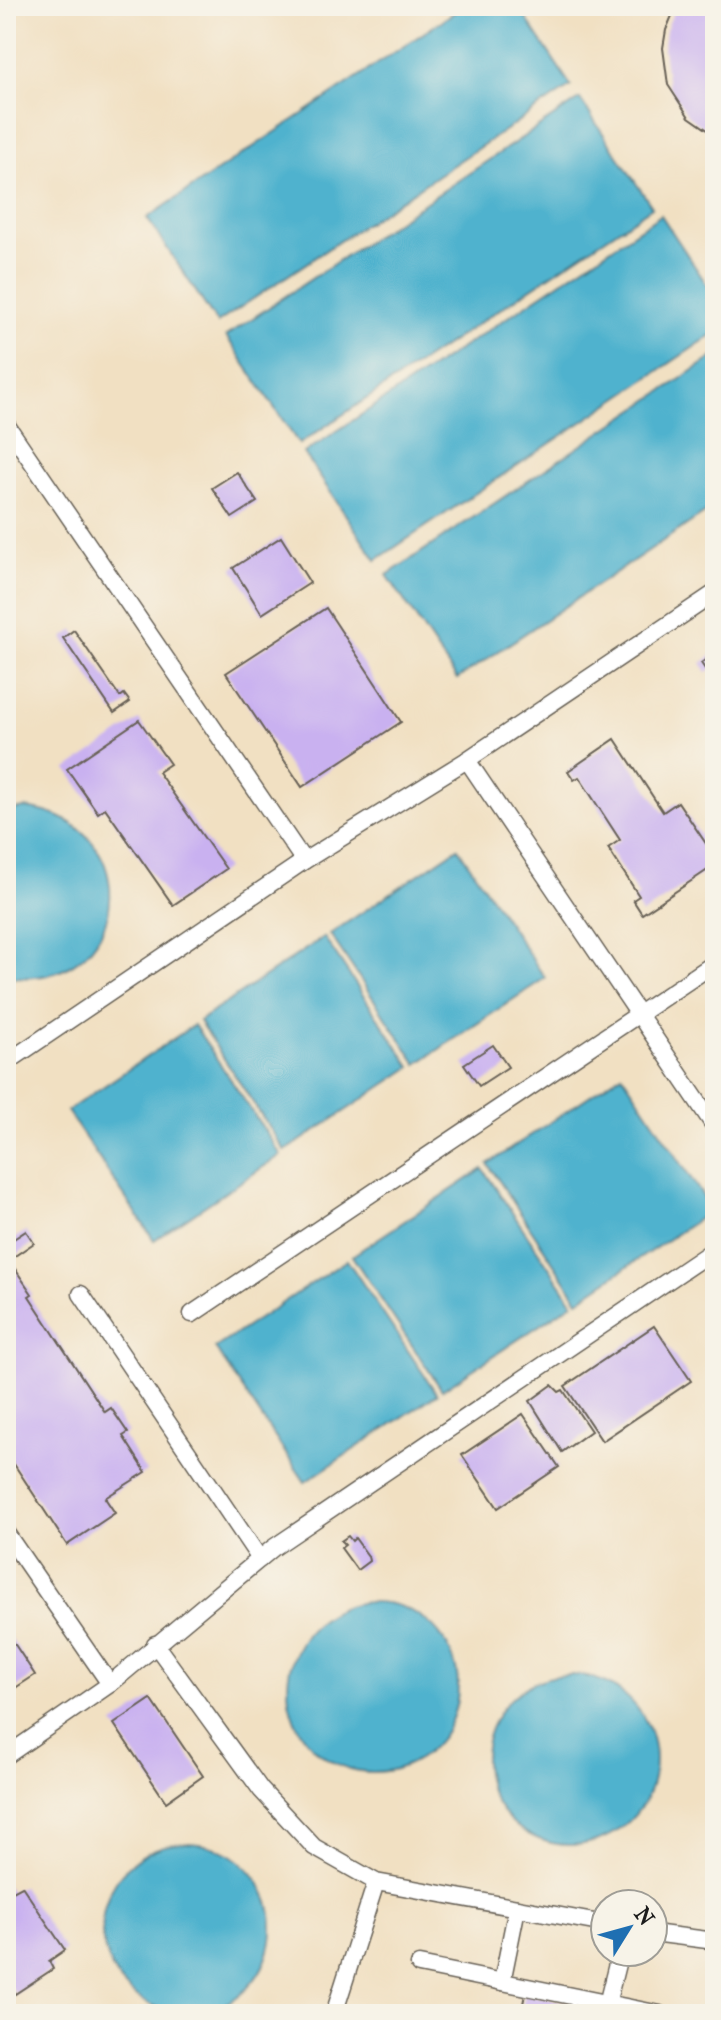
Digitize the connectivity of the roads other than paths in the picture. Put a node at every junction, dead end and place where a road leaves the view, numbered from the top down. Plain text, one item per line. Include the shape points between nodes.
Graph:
1 (6, 424) edge
2 (715, 593) edge
3 (467, 760) junction
4 (304, 861) junction
5 (715, 963) edge
6 (640, 1016) junction
7 (6, 1063) edge
8 (715, 1127) edge
9 (715, 1249) edge
10 (81, 1294) dead end
11 (192, 1314) dead end
12 (6, 1533) edge
13 (260, 1559) junction
14 (155, 1644) junction
15 (110, 1684) junction
16 (6, 1756) edge
17 (376, 1882) junction
18 (517, 1908) junction
19 (589, 1921) edge
20 (669, 1935) edge
21 (715, 1941) edge
22 (419, 1965) dead end
23 (616, 1968) edge
24 (502, 1982) junction
25 (607, 2004) junction
26 (334, 2014) edge
27 (660, 2014) edge

1 - 4 lane
2 - 3 lane
3 - 4 lane
3 - 6 lane
4 - 7 lane
5 - 6 lane
6 - 8 lane
6 - 11 lane
9 - 13 lane
10 - 13 lane
12 - 15 lane
13 - 14 lane
14 - 15 lane
14 - 17 lane via 261,1790 314,1847
15 - 16 lane
17 - 18 lane
17 - 26 lane
18 - 19 lane
18 - 24 lane
20 - 21 lane
22 - 24 lane
23 - 25 lane
24 - 25 lane
25 - 27 lane

